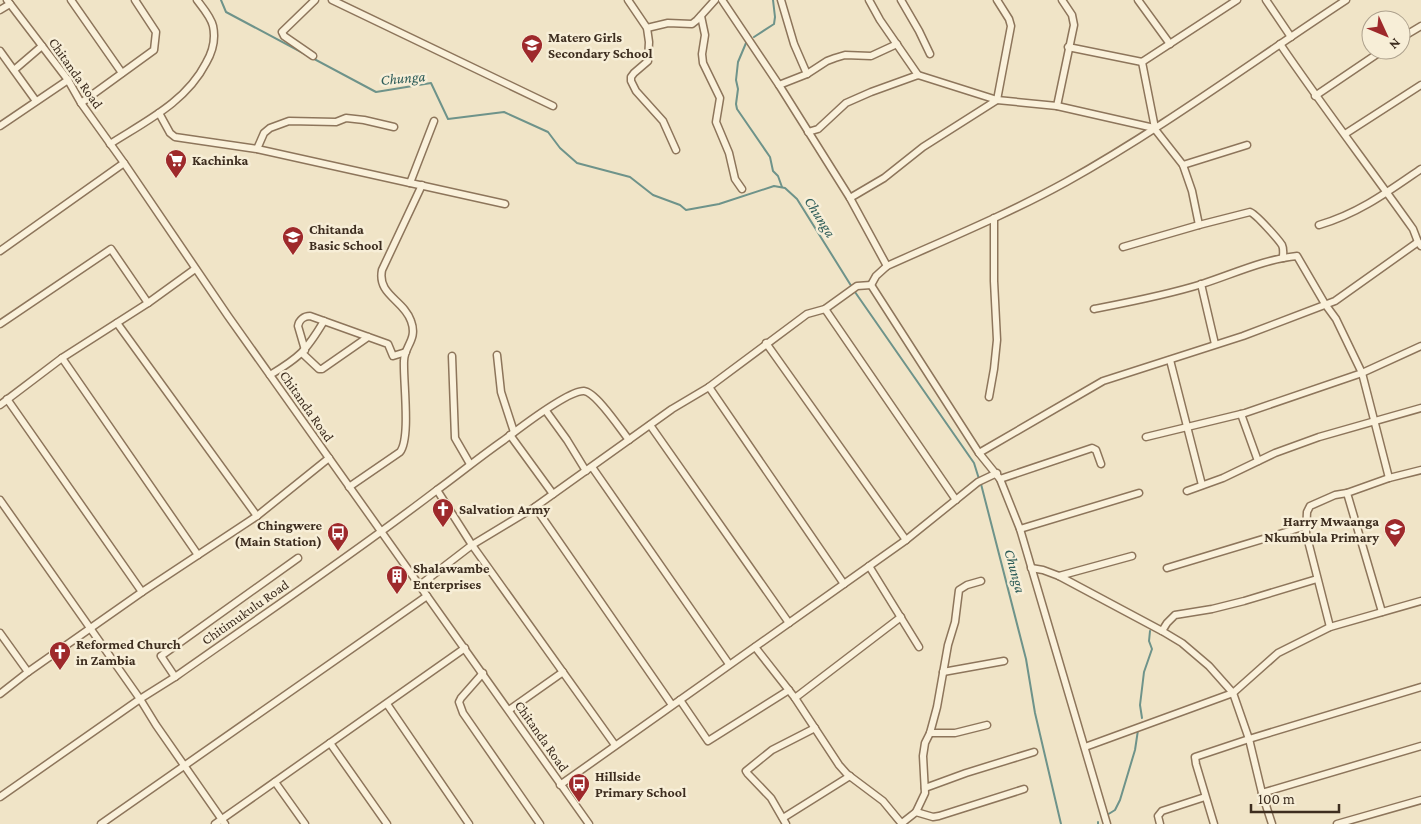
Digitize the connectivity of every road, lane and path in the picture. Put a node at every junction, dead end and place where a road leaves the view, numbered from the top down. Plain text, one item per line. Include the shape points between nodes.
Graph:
1 (72, 0) edge
2 (135, 0) edge
3 (197, 0) edge
4 (315, 0) edge
5 (332, 0) edge
6 (628, 0) edge
7 (715, 0) edge
8 (722, 0) edge
9 (781, 0) edge
10 (869, 0) edge
11 (901, 0) edge
12 (997, 0) edge
13 (1062, 0) edge
14 (1138, 0) edge
15 (1238, 0) edge
16 (1266, 0) edge
17 (1342, 1) edge
18 (8, 2) edge
19 (0, 10) edge
20 (701, 16) junction
21 (647, 28) junction
22 (1291, 37) junction
23 (897, 44) junction
24 (1170, 44) junction
25 (1280, 44) junction
26 (42, 46) junction
27 (1068, 47) junction
28 (0, 51) edge
29 (930, 54) dead end
30 (313, 56) dead end
31 (1368, 60) edge
32 (1142, 62) junction
33 (14, 70) junction
34 (122, 73) junction
35 (806, 74) junction
36 (918, 75) junction
37 (68, 80) junction
38 (1421, 84) edge
39 (779, 85) junction
40 (1315, 96) junction
41 (997, 100) junction
42 (36, 101) junction
43 (81, 103) junction
44 (553, 106) dead end
45 (1057, 106) junction
46 (158, 113) junction
47 (434, 122) dead end
48 (0, 126) edge
49 (394, 127) dead end
50 (1155, 128) junction
51 (808, 132) junction
52 (1345, 134) junction
53 (110, 144) junction
54 (1247, 145) dead end
55 (257, 149) junction
56 (676, 150) dead end
57 (124, 163) junction
58 (1183, 165) junction
59 (1421, 169) edge
60 (410, 183) junction
61 (422, 185) junction
62 (742, 189) dead end
63 (1386, 191) junction
64 (850, 198) junction
65 (505, 204) dead end
66 (994, 218) junction
67 (1319, 224) dead end
68 (1421, 224) edge
69 (1199, 225) junction
70 (1414, 228) junction
71 (1420, 244) edge
72 (1123, 247) dead end
73 (0, 251) edge
74 (1283, 258) junction
75 (887, 266) junction
76 (195, 269) junction
77 (1201, 284) junction
78 (871, 285) junction
79 (148, 303) junction
80 (1326, 304) junction
81 (824, 309) junction
82 (1094, 309) dead end
83 (324, 321) junction
84 (118, 323) junction
85 (0, 324) edge
86 (368, 337) junction
87 (766, 343) junction
88 (1215, 344) junction
89 (1421, 346) edge
90 (304, 352) junction
91 (406, 352) junction
92 (497, 355) dead end
93 (452, 356) dead end
94 (62, 358) junction
95 (1170, 360) junction
96 (1362, 373) junction
97 (270, 375) junction
98 (709, 387) junction
99 (989, 397) dead end
100 (7, 399) junction
101 (0, 405) edge
102 (1421, 408) edge
103 (546, 411) junction
104 (1241, 414) junction
105 (1374, 422) junction
106 (650, 425) junction
107 (1187, 427) junction
108 (512, 434) junction
109 (1146, 437) dead end
110 (629, 440) junction
111 (979, 453) junction
112 (329, 458) junction
113 (1258, 461) junction
114 (470, 464) junction
115 (1101, 464) dead end
116 (589, 469) junction
117 (1421, 470) edge
118 (998, 476) junction
119 (1390, 478) junction
120 (1202, 485) junction
121 (349, 487) junction
122 (437, 490) junction
123 (1187, 491) dead end
124 (1139, 493) dead end
125 (1347, 493) junction
126 (553, 494) junction
127 (0, 500) edge
128 (956, 500) junction
129 (535, 508) junction
130 (257, 516) junction
131 (1306, 526) junction
132 (1020, 529) junction
133 (381, 531) junction
134 (906, 540) junction
135 (472, 545) junction
136 (198, 555) junction
137 (1132, 556) dead end
138 (298, 558) dead end
139 (869, 566) junction
140 (1032, 568) junction
141 (1167, 568) dead end
142 (1059, 576) junction
143 (1317, 579) junction
144 (981, 582) dead end
145 (844, 584) junction
146 (420, 585) junction
147 (142, 592) junction
148 (427, 596) junction
149 (1421, 601) edge
150 (1382, 612) junction
151 (901, 617) junction
152 (789, 623) junction
153 (1330, 627) junction
154 (91, 628) junction
155 (1162, 631) junction
156 (0, 633) edge
157 (919, 646) dead end
158 (755, 647) junction
159 (465, 648) junction
160 (1004, 660) dead end
161 (729, 664) junction
162 (28, 672) junction
163 (563, 672) junction
164 (943, 672) junction
165 (483, 673) junction
166 (175, 677) junction
167 (1421, 687) edge
168 (789, 690) junction
169 (1233, 693) junction
170 (0, 694) edge
171 (795, 698) junction
172 (140, 699) junction
173 (680, 700) junction
174 (386, 704) junction
175 (672, 705) junction
176 (509, 710) junction
177 (987, 725) dead end
178 (815, 728) junction
179 (930, 733) junction
180 (1249, 739) junction
181 (330, 743) junction
182 (615, 745) junction
183 (1421, 746) edge
184 (1085, 747) junction
185 (1034, 752) dead end
186 (184, 765) junction
187 (850, 776) junction
188 (275, 782) junction
189 (560, 785) junction
190 (925, 788) junction
191 (1024, 789) dead end
192 (1262, 793) junction
193 (0, 797) edge
194 (1205, 797) junction
195 (1421, 800) edge
196 (916, 812) junction
197 (785, 821) edge
198 (223, 822) edge
199 (101, 824) edge
200 (215, 824) edge
201 (305, 824) edge
202 (387, 824) edge
203 (469, 824) edge
204 (540, 824) edge
205 (589, 824) edge
206 (902, 824) edge
207 (1107, 824) edge
208 (1160, 824) edge
209 (1214, 824) edge
210 (1272, 824) edge
211 (1337, 824) edge

1 - 34 street
2 - 34 street via 156,32 154,50
3 - 46 street via 212,23 213,50 192,85
4 - 30 street via 282,32
5 - 44 street
6 - 21 street
7 - 20 street
8 - 39 street
9 - 35 street
10 - 23 street
11 - 29 street
12 - 41 street via 1011,26
13 - 27 street via 1072,15 1074,25
14 - 24 street
15 - 24 street
16 - 22 street
17 - 22 street
18 - 19 street
18 - 26 street, Chitanda Road
20 - 21 street via 692,24 668,23
20 - 62 street via 703,63 720,98 716,122 729,153 735,179
21 - 56 street via 648,61 634,73 631,81 636,92 663,122
22 - 25 street
23 - 35 street via 870,56 835,58
23 - 36 street
24 - 32 street
25 - 40 street
25 - 50 street
26 - 33 street
26 - 37 street, Chitanda Road
27 - 32 street
27 - 45 street
28 - 33 street
31 - 40 street
32 - 50 street
33 - 42 street
34 - 43 street
35 - 39 street
36 - 41 street
36 - 51 street via 846,103 818,128
37 - 42 street
37 - 43 street, Chitanda Road
38 - 52 street
39 - 51 street
40 - 52 street
41 - 45 street
41 - 64 street
42 - 48 street
43 - 53 street, Chitanda Road
45 - 50 street
46 - 53 street
46 - 55 street via 175,137
47 - 60 street
49 - 55 street via 346,118 336,122 289,121 264,133
50 - 58 street
50 - 66 street via 1066,182
51 - 64 street
52 - 63 street
53 - 57 street, Chitanda Road
54 - 58 street
55 - 60 street
57 - 73 street
57 - 76 street, Chitanda Road
58 - 69 street
59 - 63 street
60 - 61 street
61 - 65 street
61 - 91 street via 381,278 386,291 411,321 412,340
63 - 67 street via 1337,220
63 - 70 street
64 - 75 street
66 - 75 street
66 - 99 street via 997,340
68 - 70 street
69 - 72 street
69 - 74 street via 1253,213 1281,244
70 - 71 street
71 - 80 street
74 - 77 street
74 - 80 street via 1297,256 1300,259
75 - 78 street
76 - 79 street
76 - 97 street, Chitanda Road
77 - 82 street
77 - 88 street
78 - 81 street via 857,286
78 - 111 street
79 - 84 street
79 - 85 street via 111,249
80 - 88 street
80 - 96 street
81 - 87 street via 808,314
81 - 128 street
83 - 86 street
83 - 90 street
83 - 90 street via 306,316 298,323
84 - 94 street
84 - 130 street
86 - 90 street via 322,369
86 - 91 street via 388,344 393,356
87 - 98 street
87 - 134 street
88 - 95 street
89 - 96 street
90 - 97 street
91 - 121 street via 403,448
92 - 108 street via 501,392
93 - 114 street via 455,438
94 - 100 street
94 - 136 street
95 - 107 street
95 - 111 street via 1102,381
96 - 104 street
96 - 105 street
97 - 112 street, Chitanda Road
98 - 106 street
98 - 145 street
100 - 101 street
100 - 147 street
102 - 105 street
103 - 108 street, Chitimukulu Road
103 - 110 street, Chitimukulu Road via 562,399 585,391
103 - 116 street
104 - 107 street
104 - 113 street
105 - 113 street via 1319,437
105 - 119 street
106 - 110 street
106 - 152 street
107 - 109 street
107 - 120 street
108 - 114 street, Chitimukulu Road
108 - 126 street
110 - 116 street
111 - 118 street
112 - 121 street, Chitanda Road
112 - 130 street
113 - 120 street
114 - 122 street, Chitimukulu Road
115 - 118 street via 1096,450 1092,448
116 - 126 street
116 - 161 street
117 - 119 street
118 - 128 street via 981,481
118 - 132 street
119 - 125 street
120 - 123 street
121 - 133 street, Chitanda Road
122 - 133 street, Chitimukulu Road
122 - 135 street
124 - 132 street
125 - 131 street via 1310,506
125 - 150 street
126 - 129 street
127 - 154 street
128 - 134 street
129 - 135 street
129 - 175 street
130 - 136 street
131 - 141 street
131 - 143 street
132 - 140 street
133 - 146 street, Chitanda Road
133 - 166 street, Chitimukulu Road
134 - 139 street
135 - 146 street
135 - 163 street
136 - 147 street
137 - 142 street
138 - 166 street via 161,656
139 - 145 street
139 - 151 street
140 - 142 street
140 - 184 street
142 - 155 street
143 - 153 street
143 - 155 street via 1244,601 1175,615
144 - 164 street via 967,584 959,590
145 - 152 street
146 - 148 street, Chitanda Road
147 - 154 street
148 - 159 street, Chitanda Road
148 - 186 street
149 - 150 street
150 - 153 street
151 - 157 street
151 - 171 street
152 - 158 street
153 - 169 street via 1278,653
154 - 162 street
154 - 172 street
155 - 169 street via 1195,653
156 - 162 street
158 - 161 street
158 - 168 street
159 - 165 street, Chitanda Road
159 - 174 street
160 - 164 street
161 - 173 street
162 - 170 street
163 - 176 street
163 - 182 street
164 - 179 street
165 - 176 street, Chitanda Road
165 - 204 street via 459,702 463,713
166 - 172 street, Chitimukulu Road
167 - 180 street
168 - 171 street
168 - 173 street via 708,741
169 - 180 street
169 - 184 street
171 - 178 street
172 - 186 street
172 - 193 street, Chitimukulu Road
173 - 175 street
174 - 181 street
174 - 203 street
175 - 182 street
176 - 189 street, Chitanda Road
177 - 179 street via 955,733
178 - 187 street
178 - 197 street via 772,750 746,770 771,798
179 - 190 street via 923,756
180 - 192 street
180 - 194 street via 1195,757
181 - 188 street
181 - 202 street
182 - 189 street
183 - 192 street
184 - 207 street
185 - 190 street
186 - 198 street
186 - 199 street
187 - 197 street
187 - 206 street via 883,801
188 - 198 street
188 - 201 street
189 - 205 street, Chitanda Road
190 - 196 street
191 - 196 street via 940,816
192 - 210 street
194 - 208 street via 1162,811 1158,816
194 - 209 street
195 - 211 street
196 - 206 street
198 - 200 street

